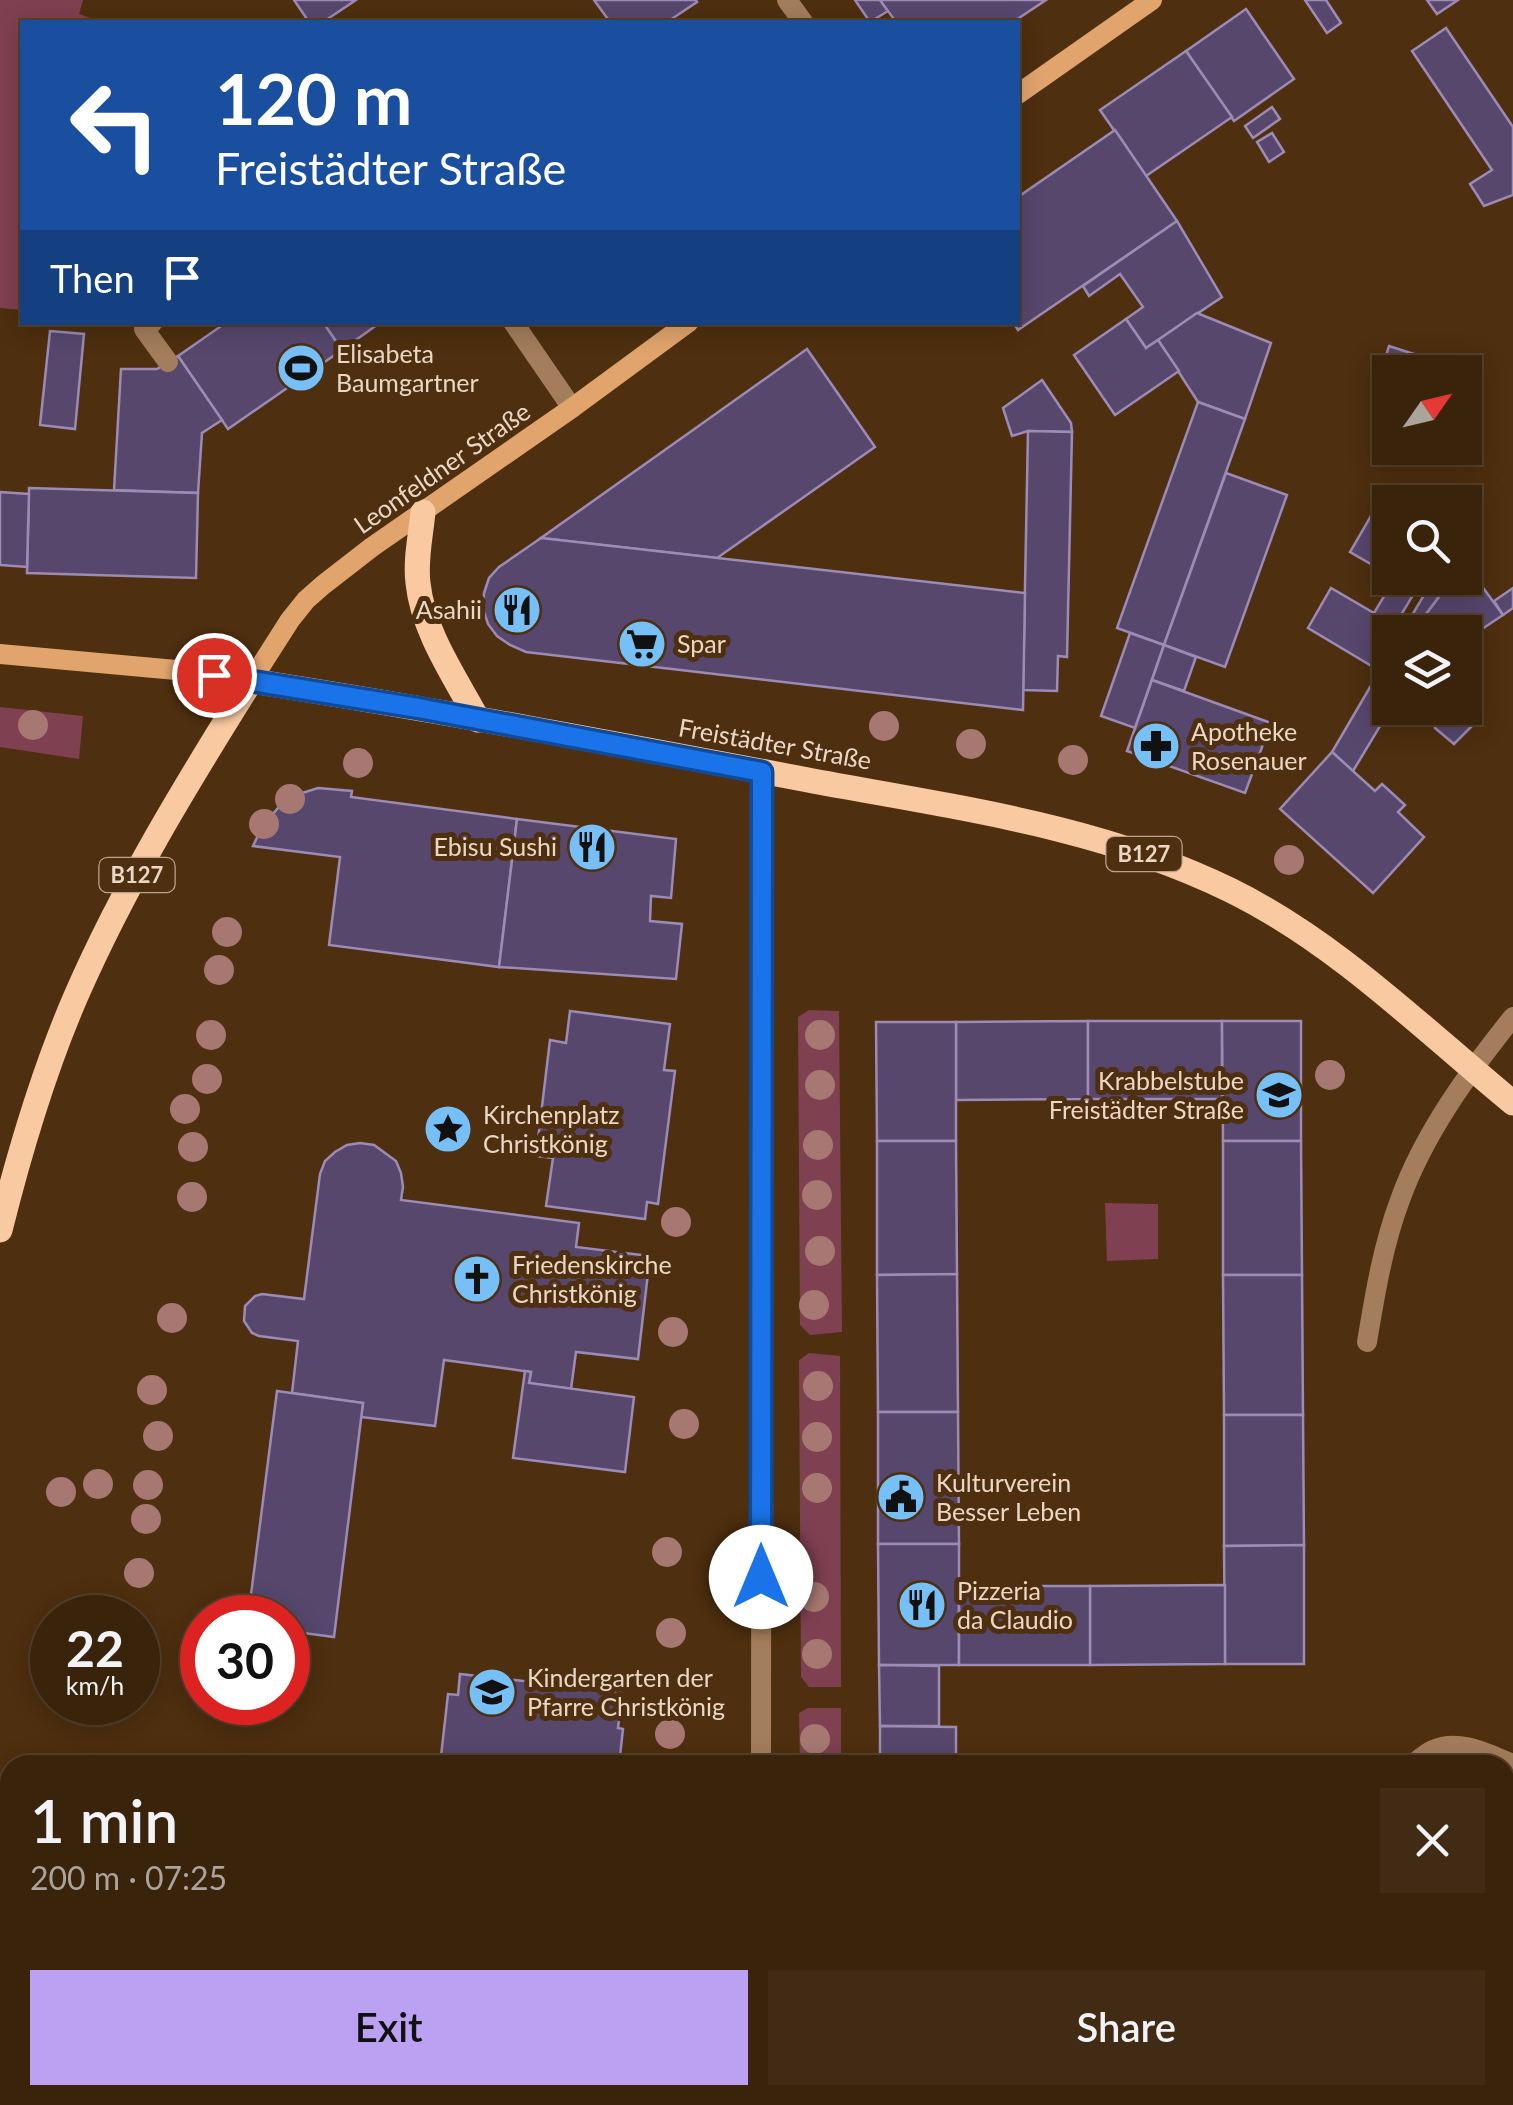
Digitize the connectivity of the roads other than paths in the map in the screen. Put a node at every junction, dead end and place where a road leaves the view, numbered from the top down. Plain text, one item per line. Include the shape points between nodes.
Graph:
1 (1152, 0) edge
2 (1020, 93) edge
3 (150, 325) edge
4 (515, 325) edge
5 (685, 325) edge
6 (168, 362) dead end
7 (572, 408) junction
8 (423, 512) junction
9 (0, 654) edge
10 (251, 681) junction
11 (478, 720) junction
12 (762, 772) junction
13 (1513, 1017) edge
14 (1473, 1070) junction
15 (1513, 1102) edge
16 (0, 1230) edge
17 (1366, 1342) dead end
18 (761, 1755) edge
19 (1426, 1755) edge
20 (1490, 1755) edge

1 - 2 main road
3 - 6 street via 144,329
4 - 7 street
5 - 7 main road, Leonfeldner Straße
7 - 8 main road, Leonfeldner Straße
8 - 10 main road, Leonfeldner Straße via 306,600
8 - 11 main road via 417,579 423,612
9 - 10 main road, Freistädter Straße
10 - 11 main road, Freistädter Straße / B127
10 - 16 main road, B127 via 183,790 76,996 43,1078
11 - 12 main road, Freistädter Straße / B127
12 - 14 main road, Freistädter Straße / B127 via 1016,818 1127,847 1231,890 1360,974
12 - 18 street
13 - 14 street
14 - 15 main road, Freistädter Straße / B127
14 - 17 street via 1432,1132 1400,1199
19 - 20 street via 1457,1746

